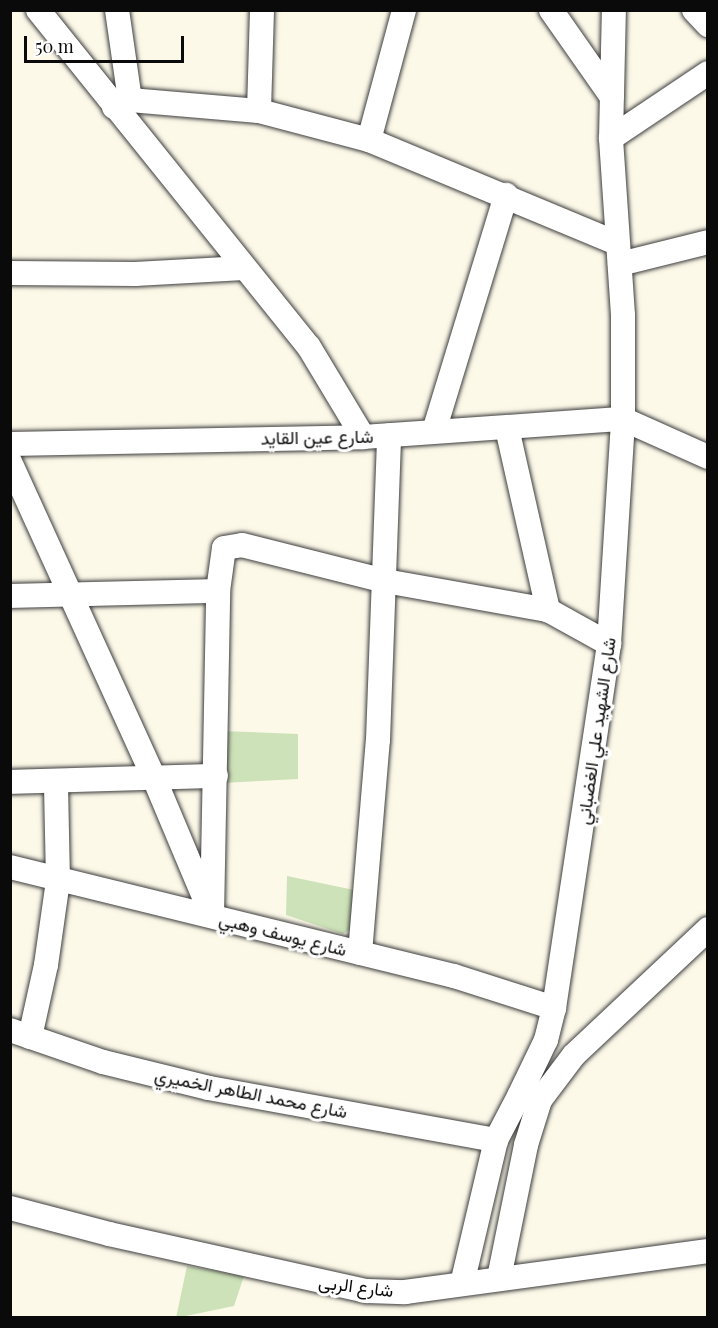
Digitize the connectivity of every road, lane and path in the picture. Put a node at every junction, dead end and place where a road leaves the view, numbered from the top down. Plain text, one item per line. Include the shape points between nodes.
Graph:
1 (38, 10) edge
2 (117, 10) edge
3 (262, 10) edge
4 (404, 10) edge
5 (551, 10) edge
6 (614, 10) edge
7 (694, 10) edge
8 (708, 25) edge
9 (708, 73) edge
10 (612, 97) junction
11 (122, 103) junction
12 (259, 111) junction
13 (611, 138) junction
14 (369, 140) junction
15 (506, 195) junction
16 (708, 242) edge
17 (619, 253) junction
18 (244, 268) junction
19 (10, 273) edge
20 (623, 419) junction
21 (507, 428) junction
22 (434, 431) junction
23 (389, 435) junction
24 (363, 437) junction
25 (10, 444) edge
26 (708, 457) edge
27 (10, 462) edge
28 (385, 581) junction
29 (218, 591) junction
30 (69, 593) junction
31 (10, 596) edge
32 (548, 610) junction
33 (609, 644) junction
34 (216, 776) junction
35 (154, 778) junction
36 (10, 783) edge
37 (56, 783) junction
38 (10, 867) edge
39 (58, 881) junction
40 (212, 916) junction
41 (708, 929) edge
42 (360, 953) junction
43 (554, 1008) junction
44 (20, 1033) edge
45 (529, 1098) junction
46 (496, 1140) junction
47 (10, 1208) edge
48 (708, 1251) edge
49 (499, 1278) junction
50 (462, 1284) junction

1 - 11 street
2 - 11 street
3 - 12 street
4 - 14 street
5 - 10 street
6 - 10 street, شارع الشهيد علي الغضباني
7 - 8 street
9 - 13 street
10 - 13 street, شارع الشهيد علي الغضباني
11 - 12 street
11 - 18 street
12 - 14 street
13 - 17 street, شارع الشهيد علي الغضباني
14 - 15 street
15 - 17 street
15 - 22 street
16 - 17 street
17 - 20 street, شارع الشهيد علي الغضباني
18 - 19 street via 135,274
18 - 24 street via 309,347
20 - 21 street, شارع عين القايد
20 - 26 street
20 - 33 street, شارع الشهيد علي الغضباني
21 - 22 street, شارع عين القايد
21 - 32 street
22 - 23 street, شارع عين القايد
23 - 24 street, شارع عين القايد
23 - 28 street
24 - 25 street, شارع عين القايد
27 - 30 street
28 - 29 street via 231,544 224,548
28 - 32 street
28 - 42 street via 378,740
29 - 30 street
29 - 34 street
30 - 31 street
30 - 35 street
32 - 33 street
33 - 43 street, شارع الشهيد علي الغضباني
34 - 35 street
34 - 40 street
35 - 37 street
35 - 40 street
36 - 37 street
37 - 39 street
38 - 39 street, شارع يوسف وهبي
39 - 40 street, شارع يوسف وهبي
39 - 44 street via 46,965
40 - 42 street, شارع يوسف وهبي
41 - 45 street
42 - 43 street, شارع يوسف وهبي via 454,976
43 - 45 street, شارع الشهيد علي الغضباني
44 - 46 street, شارع محمد الطاهر الخميري via 102,1062 209,1088
45 - 46 street
45 - 49 street via 526,1145
46 - 50 street
47 - 50 street, شارع الربى via 141,1242 367,1292 405,1292
48 - 49 street, شارع الربى
49 - 50 street, شارع الربى

